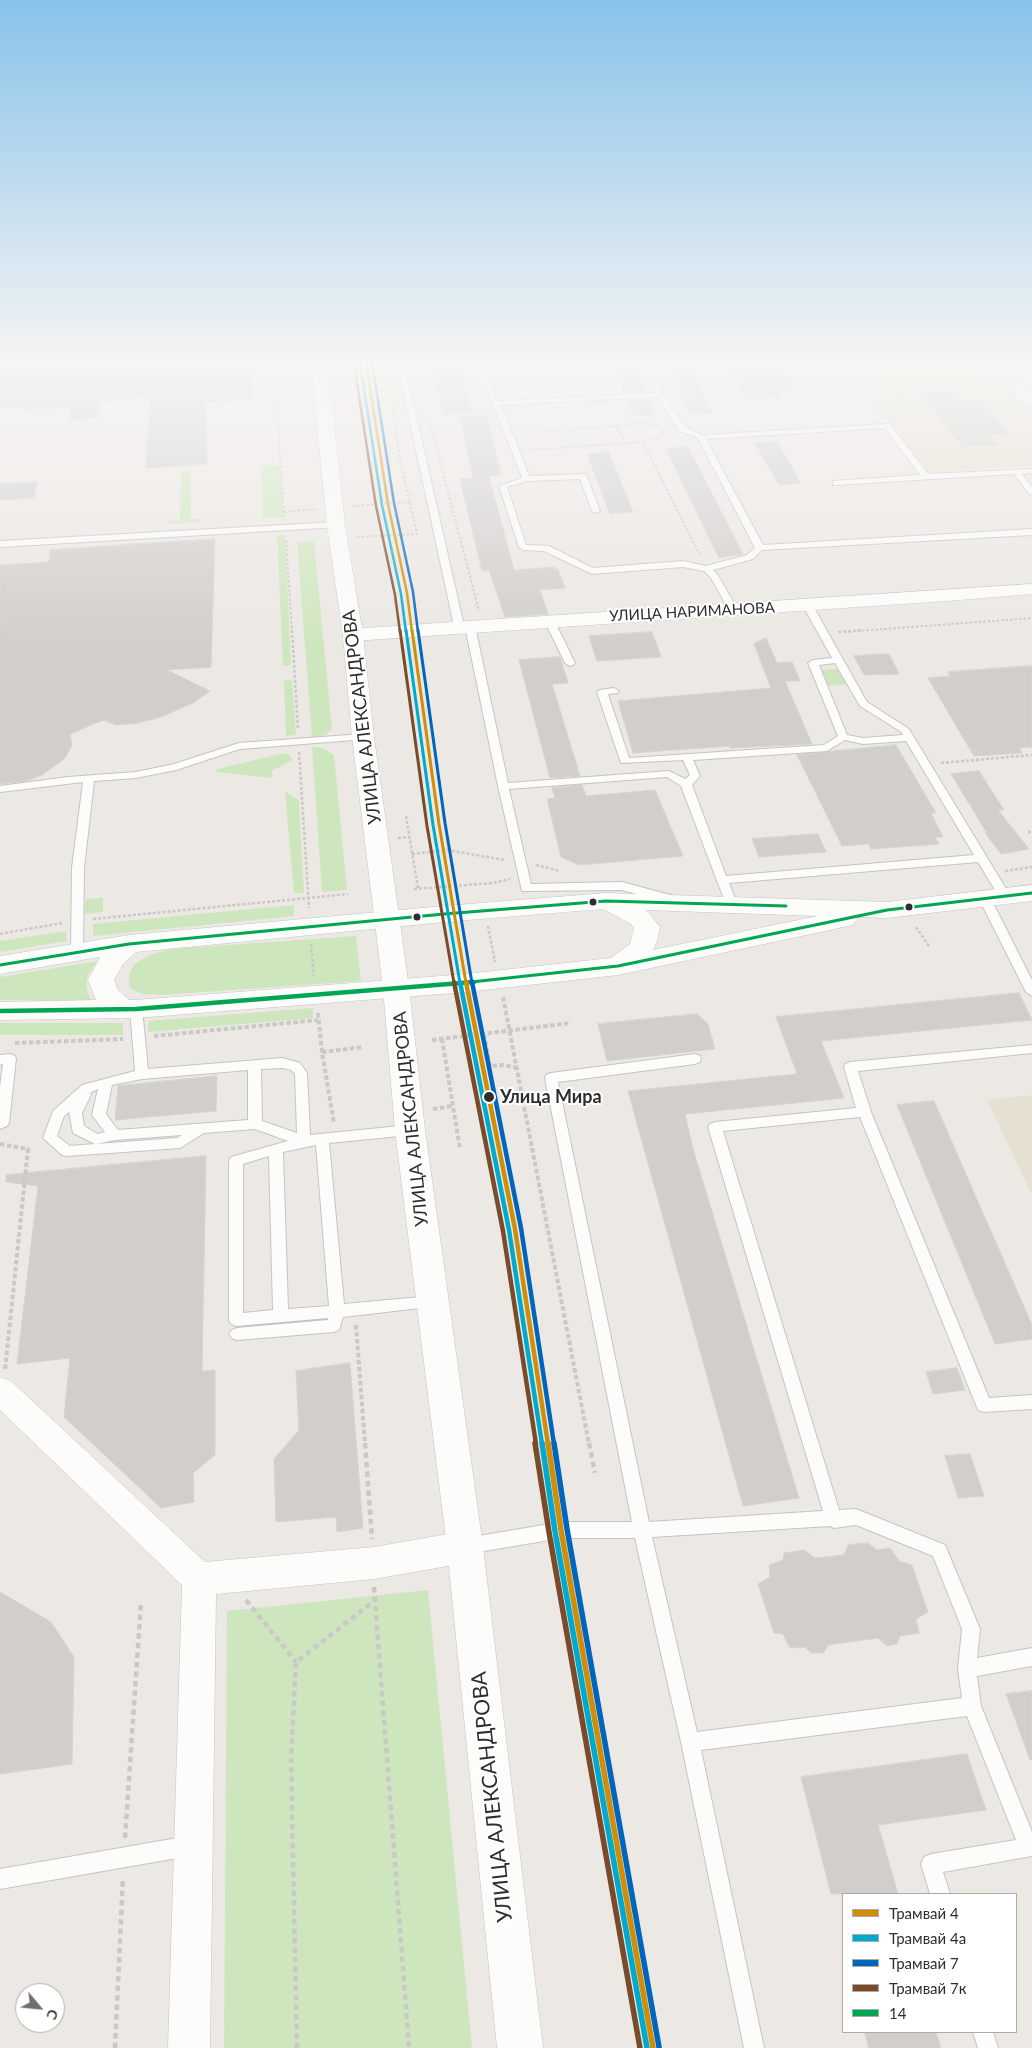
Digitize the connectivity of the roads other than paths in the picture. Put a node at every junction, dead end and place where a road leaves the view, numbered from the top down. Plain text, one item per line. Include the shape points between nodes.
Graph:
1 (329, 458) edge
2 (426, 458) edge
3 (518, 458) edge
4 (712, 458) edge
5 (911, 458) edge
6 (1032, 471) edge
7 (1016, 472) junction
8 (926, 477) junction
9 (526, 479) junction
10 (836, 483) dead end
11 (1032, 492) edge
12 (596, 510) dead end
13 (336, 525) junction
14 (1032, 532) edge
15 (0, 544) edge
16 (760, 548) junction
17 (707, 569) junction
18 (1032, 590) edge
19 (808, 606) junction
20 (733, 610) junction
21 (549, 620) junction
22 (471, 625) junction
23 (353, 635) junction
24 (840, 660) junction
25 (570, 662) dead end
26 (614, 691) dead end
27 (363, 737) junction
28 (843, 737) junction
29 (909, 738) junction
30 (687, 757) junction
31 (88, 778) junction
32 (686, 784) junction
33 (503, 786) junction
34 (0, 789) edge
35 (981, 858) junction
36 (722, 880) junction
37 (1032, 893) edge
38 (614, 894) junction
39 (995, 898) junction
40 (732, 904) junction
41 (887, 910) junction
42 (387, 920) junction
43 (129, 944) junction
44 (77, 952) junction
45 (0, 965) edge
46 (618, 966) junction
47 (396, 988) junction
48 (1032, 992) edge
49 (129, 1009) junction
50 (0, 1011) edge
51 (1032, 1049) edge
52 (694, 1059) dead end
53 (0, 1060) edge
54 (254, 1065) junction
55 (142, 1074) junction
56 (106, 1082) junction
57 (88, 1088) junction
58 (864, 1112) junction
59 (0, 1124) edge
60 (255, 1124) junction
61 (199, 1130) junction
62 (410, 1130) junction
63 (115, 1135) junction
64 (322, 1139) junction
65 (304, 1141) junction
66 (276, 1150) junction
67 (432, 1302) junction
68 (337, 1311) junction
69 (281, 1316) junction
70 (237, 1334) dead end
71 (1, 1391) edge
72 (1032, 1402) edge
73 (834, 1520) junction
74 (642, 1530) junction
75 (465, 1547) junction
76 (199, 1579) junction
77 (1032, 1657) edge
78 (967, 1669) junction
79 (972, 1706) junction
80 (690, 1742) junction
81 (192, 1846) junction
82 (1031, 1848) edge
83 (0, 1879) edge
84 (940, 1893) edge
85 (982, 2033) edge
86 (189, 2048) edge
87 (520, 2048) edge
88 (754, 2048) edge
89 (988, 2048) edge

1 - 13 main road, УЛИЦА АЛЕКСАНДРОВА
2 - 22 lane
3 - 9 lane
4 - 16 lane
5 - 8 lane
6 - 7 lane
7 - 8 lane
7 - 11 lane
8 - 10 lane
9 - 12 lane via 583,476
9 - 17 lane via 503,486 523,547 546,548 592,570 683,564
13 - 15 lane
13 - 23 main road, УЛИЦА АЛЕКСАНДРОВА
14 - 16 lane
16 - 17 lane via 750,557
17 - 20 lane
18 - 19 street, УЛИЦА НАРИМАНОВА
19 - 20 street, УЛИЦА НАРИМАНОВА
19 - 24 lane
20 - 21 street, УЛИЦА НАРИМАНОВА
21 - 22 street, УЛИЦА НАРИМАНОВА
21 - 25 lane
22 - 23 street, УЛИЦА НАРИМАНОВА
22 - 33 lane
23 - 27 main road, УЛИЦА АЛЕКСАНДРОВА
24 - 28 lane via 813,663
24 - 29 lane via 864,704 904,729
26 - 30 lane via 602,692 625,761
27 - 31 lane via 239,746 136,775
27 - 42 main road, УЛИЦА АЛЕКСАНДРОВА
28 - 29 lane via 863,741
28 - 30 lane via 828,748
29 - 35 lane
30 - 32 lane via 695,776
31 - 34 lane
31 - 44 lane via 78,868
32 - 33 lane via 669,774
32 - 36 lane
33 - 38 lane via 526,888
35 - 36 lane
35 - 39 lane via 990,873
36 - 40 lane
37 - 39 main road
38 - 40 main road via 687,903
38 - 42 main road
38 - 46 main road via 647,927 645,944
39 - 41 main road
39 - 48 lane
40 - 41 main road
41 - 46 main road
42 - 43 main road
42 - 47 main road, УЛИЦА АЛЕКСАНДРОВА
43 - 44 main road
43 - 49 main road via 112,959 101,980 106,994
44 - 45 main road
46 - 47 main road
47 - 49 main road
47 - 62 main road, УЛИЦА АЛЕКСАНДРОВА
49 - 50 main road
49 - 55 lane via 138,1037
51 - 58 lane via 850,1067
52 - 74 lane via 551,1078
53 - 59 lane via 10,1059
54 - 55 lane
54 - 60 lane
54 - 65 lane via 282,1063 295,1066 300,1073
55 - 56 lane
56 - 57 lane
56 - 63 lane via 99,1115
57 - 61 lane via 58,1114 50,1138 67,1151 180,1142
57 - 63 lane via 75,1113 78,1129 95,1139
58 - 72 lane via 984,1405
58 - 73 lane via 715,1127
60 - 61 lane
60 - 65 lane
61 - 63 lane
62 - 64 lane
62 - 67 main road, УЛИЦА АЛЕКСАНДРОВА
64 - 65 lane
64 - 68 lane
65 - 66 lane
66 - 69 lane
66 - 69 lane via 236,1161 236,1320
67 - 68 lane
67 - 75 main road, УЛИЦА АЛЕКСАНДРОВА
68 - 69 lane
68 - 70 lane via 334,1326
71 - 76 street
73 - 74 lane
73 - 78 lane via 856,1517 939,1551 971,1628
74 - 75 lane via 561,1530
74 - 80 lane
75 - 76 street via 374,1563
75 - 87 main road, УЛИЦА АЛЕКСАНДРОВА
76 - 81 street
77 - 78 lane
78 - 79 lane
79 - 80 lane
79 - 82 lane
80 - 88 lane
81 - 83 lane
81 - 86 street
82 - 84 lane via 931,1864
85 - 89 lane

